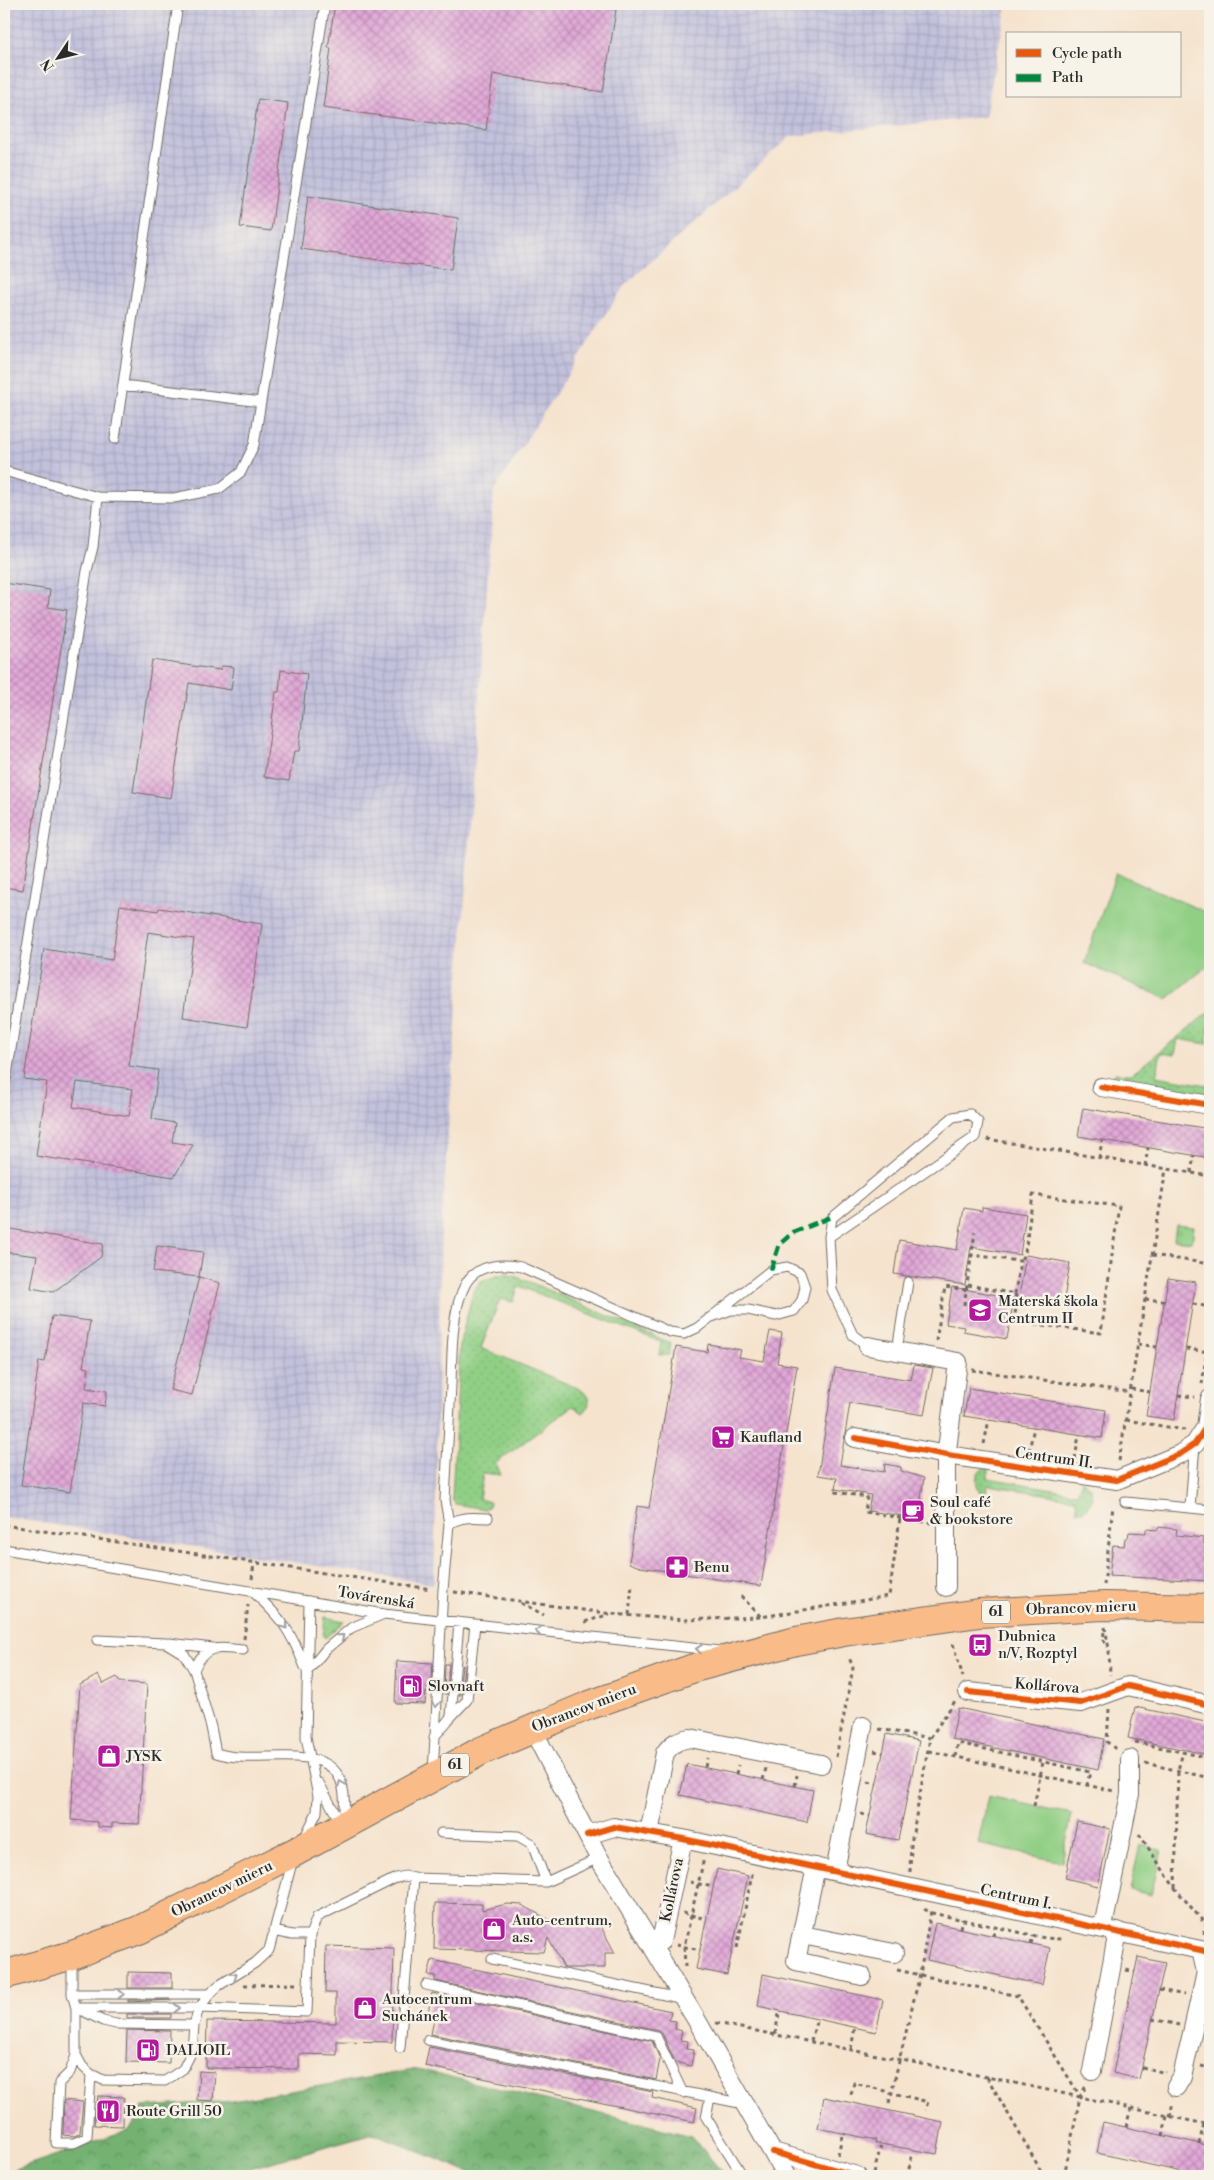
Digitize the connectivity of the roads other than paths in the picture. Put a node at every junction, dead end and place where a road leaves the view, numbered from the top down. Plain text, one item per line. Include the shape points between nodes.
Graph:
1 (178, 4) edge
2 (324, 4) edge
3 (123, 385) junction
4 (261, 402) junction
5 (115, 439) dead end
6 (4, 471) edge
7 (98, 497) junction
8 (1101, 1087) dead end
9 (4, 1093) edge
10 (1210, 1104) edge
11 (829, 1237) junction
12 (908, 1282) dead end
13 (709, 1318) junction
14 (868, 1346) joint
15 (897, 1350) junction
16 (1206, 1394) edge
17 (1192, 1437) junction
18 (855, 1438) dead end
19 (947, 1454) junction
20 (1124, 1502) dead end
21 (1190, 1508) junction
22 (1210, 1510) edge
23 (488, 1518) dead end
24 (449, 1524) junction
25 (4, 1549) edge
26 (946, 1588) dead end
27 (251, 1591) junction
28 (309, 1601) junction
29 (1210, 1608) edge
30 (384, 1614) junction
31 (441, 1621) junction
32 (459, 1623) junction
33 (475, 1624) junction
34 (97, 1640) dead end
35 (166, 1643) junction
36 (216, 1648) junction
37 (243, 1650) dead end
38 (748, 1654) junction
39 (194, 1670) junction
40 (307, 1672) junction
41 (968, 1692) road end
42 (1210, 1705) edge
43 (451, 1717) junction
44 (863, 1726) road end
45 (532, 1728) junction
46 (434, 1738) junction
47 (310, 1757) junction
48 (1130, 1760) road end
49 (821, 1764) road end
50 (315, 1776) junction
51 (433, 1776) junction
52 (342, 1826) junction
53 (441, 1833) dead end
54 (648, 1833) junction
55 (587, 1835) junction
56 (683, 1839) junction
57 (295, 1852) junction
58 (599, 1858) junction
59 (816, 1867) junction
60 (835, 1870) junction
61 (414, 1878) junction
62 (546, 1882) junction
63 (1110, 1929) junction
64 (273, 1931) junction
65 (310, 1935) junction
66 (802, 1935) junction
67 (661, 1941) road end
68 (1206, 1951) edge
69 (72, 1956) junction
70 (492, 1959) dead end
71 (893, 1961) road end
72 (4, 1975) edge
73 (862, 1976) dead end
74 (426, 1985) dead end
75 (72, 1994) junction
76 (210, 1994) junction
77 (76, 2008) junction
78 (198, 2008) junction
79 (689, 2008) junction
80 (194, 2025) junction
81 (428, 2040) dead end
82 (400, 2048) dead end
83 (76, 2055) junction
84 (1092, 2071) road end
85 (91, 2074) junction
86 (1179, 2082) road end
87 (683, 2093) junction
88 (710, 2098) junction
89 (745, 2104) junction
90 (773, 2152) junction
91 (743, 2176) edge
92 (786, 2176) edge
93 (851, 2176) edge

1 - 3 lane
2 - 4 lane
3 - 4 lane
3 - 5 lane
4 - 7 lane via 254,445 241,472 219,489 174,498
6 - 7 lane
7 - 9 lane via 93,547
8 - 10 street
11 - 11 lane via 832,1218 953,1117 970,1114 978,1122 974,1137
11 - 14 lane via 832,1290 854,1335
12 - 15 lane
13 - 13 lane via 771,1270 787,1267 800,1273 805,1287 802,1300 794,1311 776,1316 731,1310
13 - 24 lane via 684,1334 670,1332 521,1267 494,1265 472,1277 466,1282 460,1298 453,1345 445,1500
14 - 15 street
15 - 19 street via 958,1362
16 - 17 street via 1206,1427
17 - 19 street, Centrum II. via 1180,1454 1116,1480 1074,1465 1028,1458 982,1460
17 - 21 lane
18 - 19 street, Centrum II.
19 - 26 street
20 - 21 lane
21 - 22 lane
23 - 24 lane via 468,1516
24 - 31 lane
25 - 27 lane, Továrenská
27 - 28 lane, Továrenská
27 -> 40 lane via 282,1620 295,1641
28 - 30 lane, Továrenská
28 - 40 lane
29 - 38 main road, Obrancov mieru / 61 via 1104,1606 986,1613 844,1632
30 - 31 lane, Továrenská
40 -> 30 lane via 326,1649 351,1628
31 - 32 lane, Továrenská
31 -> 46 lane
32 - 33 lane, Továrenská
32 - 43 lane
38 -> 33 lane, Továrenská
33 - 43 lane via 467,1700
34 - 35 lane
35 - 36 lane
35 - 39 lane via 184,1654
36 - 37 lane
36 - 39 lane via 206,1651
38 - 45 main road, Obrancov mieru / 61 via 652,1682
39 - 47 lane via 216,1753 237,1757
40 - 47 lane via 306,1737
41 - 42 street, Kollárova via 1080,1703 1128,1686
43 - 46 lane
44 - 60 street
45 - 51 main road, Obrancov mieru / 61
45 - 55 street
46 - 51 lane
47 - 50 lane
52 -> 47 lane via 344,1790 336,1773 327,1764
48 - 63 street via 1130,1794
49 - 54 street via 690,1738 678,1740 665,1753
50 - 52 lane
50 - 57 lane via 318,1812
51 - 52 main road, Obrancov mieru / 61
52 - 57 main road, Obrancov mieru / 61
53 - 62 lane via 518,1836 532,1844
54 - 55 street, Centrum I. via 614,1827
54 - 56 street, Centrum I.
55 - 58 street
56 - 59 street, Centrum I.
56 - 67 street, Kollárova
57 - 64 lane
57 - 69 main road, Obrancov mieru / 61 via 139,1930
58 - 62 lane
58 - 79 street
59 - 60 street, Centrum I.
59 - 66 street
60 - 63 street, Centrum I.
61 - 62 lane
61 - 65 lane via 396,1878 317,1918
61 - 82 lane
63 - 68 street, Centrum I.
63 - 84 street
64 - 65 lane
76 -> 64 lane via 269,1950
65 - 78 lane via 307,2012
66 - 71 street
66 - 73 street via 796,1961
68 - 86 street via 1206,1972
69 - 72 main road, Obrancov mieru / 61
69 - 75 lane
70 - 79 lane
74 - 87 lane via 656,2036
75 -> 76 lane
75 - 77 lane
76 - 78 lane
77 -> 78 lane
77 - 80 lane via 116,2024
77 - 83 lane
78 - 80 lane
79 - 89 street
80 - 85 lane via 192,2051 183,2069 165,2081 103,2080
81 - 87 lane
83 - 85 lane
83 - 85 lane via 70,2072 59,2083 56,2143 74,2143 88,2137
87 - 88 lane
88 - 89 lane
88 - 91 lane via 706,2117
89 - 90 street
90 - 92 street
90 - 93 street

